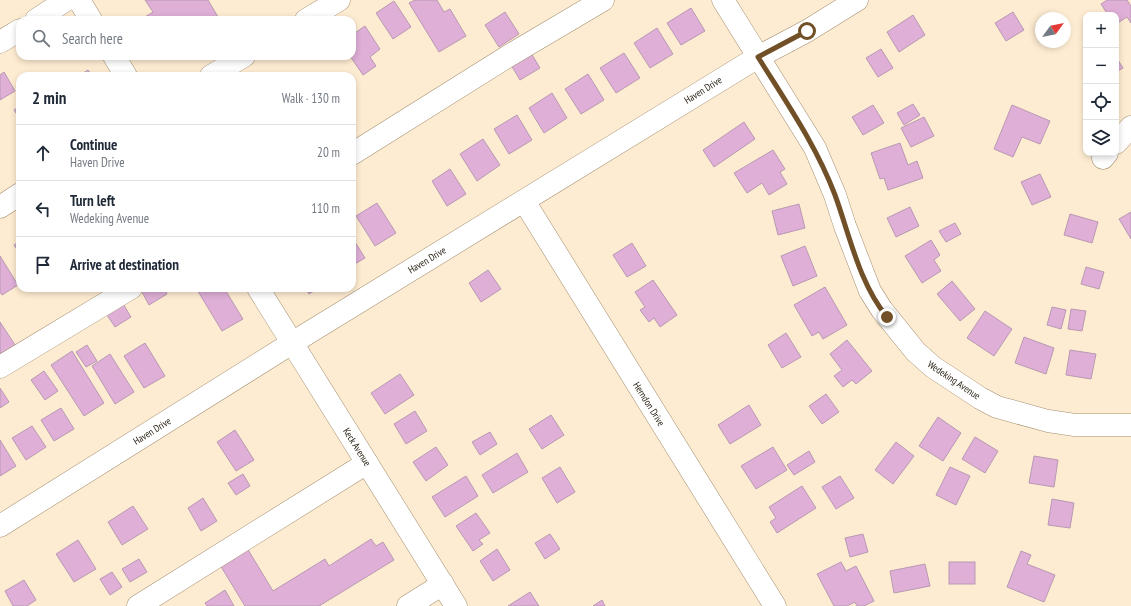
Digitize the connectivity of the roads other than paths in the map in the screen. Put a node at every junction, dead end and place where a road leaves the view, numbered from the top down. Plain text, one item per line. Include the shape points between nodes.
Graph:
1 (66, 0) edge
2 (79, 0) edge
3 (339, 0) edge
4 (603, 0) edge
5 (723, 0) edge
6 (857, 0) edge
7 (42, 16) edge
8 (89, 16) edge
9 (313, 16) edge
10 (16, 32) edge
11 (0, 42) edge
12 (758, 57) junction
13 (116, 60) edge
14 (237, 60) edge
15 (124, 72) edge
16 (218, 72) edge
17 (1131, 126) edge
18 (1119, 140) edge
19 (356, 151) edge
20 (16, 197) edge
21 (524, 201) junction
22 (0, 207) edge
23 (124, 292) edge
24 (260, 292) edge
25 (292, 343) junction
26 (0, 367) edge
27 (1131, 425) edge
28 (367, 462) junction
29 (0, 526) edge
30 (443, 584) junction
31 (138, 606) edge
32 (408, 606) edge
33 (456, 606) edge
34 (775, 606) edge

1 - 7 street
2 - 8 street
3 - 9 street
4 - 19 street
5 - 12 street, Wedeking Avenue
6 - 12 street, Haven Drive
10 - 11 street
12 - 21 street, Haven Drive
12 - 27 street, Wedeking Avenue via 815,148 870,291 916,352 934,368 997,407 1068,424
13 - 15 street
14 - 16 street
17 - 18 street
20 - 22 street
21 - 25 street, Haven Drive
21 - 34 street, Herndon Drive
23 - 26 street
24 - 25 street, Keck Avenue
25 - 28 street, Keck Avenue
25 - 29 street, Haven Drive
28 - 30 street, Keck Avenue
28 - 31 street
30 - 32 street
30 - 33 street, Keck Avenue

